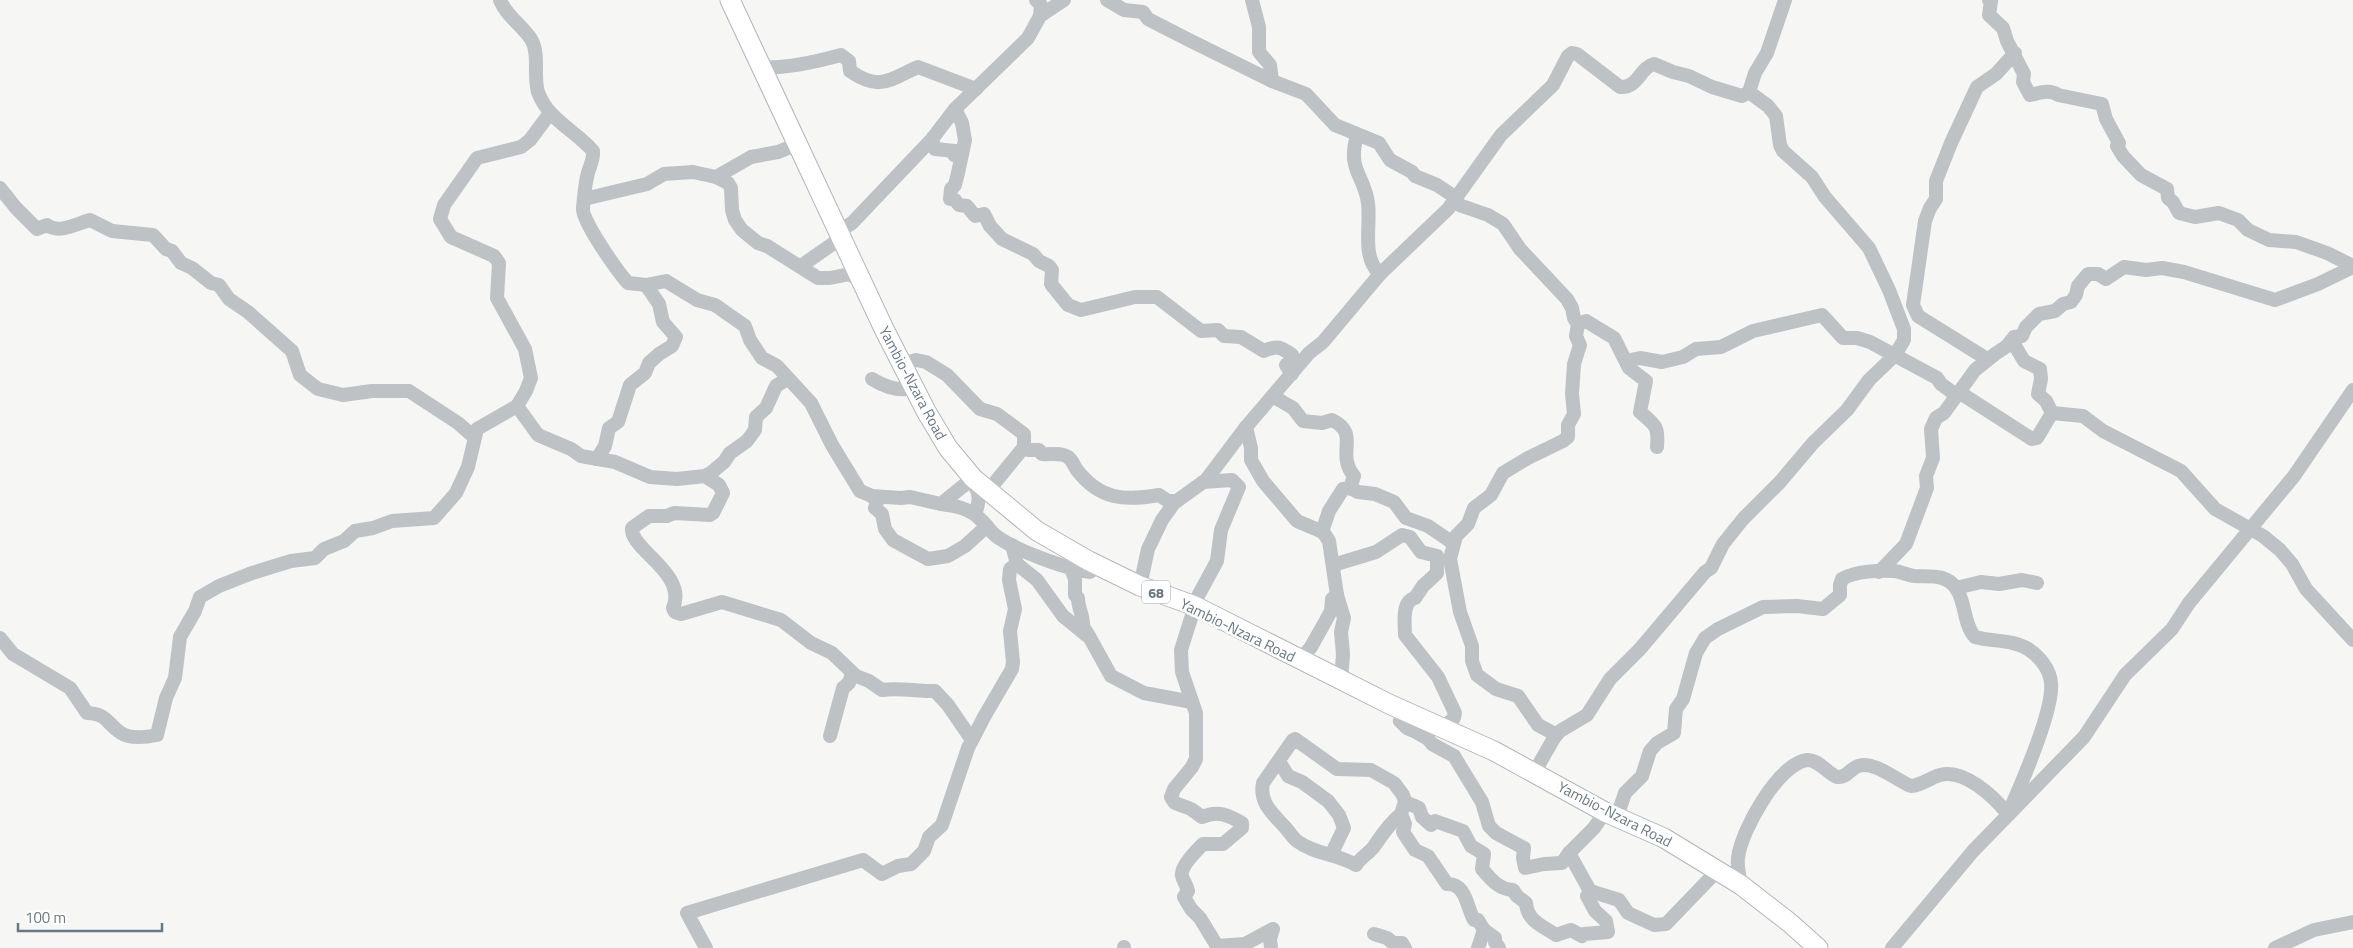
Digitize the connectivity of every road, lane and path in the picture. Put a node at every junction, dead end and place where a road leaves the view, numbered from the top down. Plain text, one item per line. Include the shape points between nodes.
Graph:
1 (500, 0) edge
2 (730, 0) edge
3 (1036, 0) edge
4 (1064, 0) edge
5 (1107, 0) edge
6 (1252, 0) edge
7 (1785, 0) edge
8 (1989, 0) edge
9 (1145, 6) edge
10 (1040, 16) junction
11 (2015, 53) junction
12 (761, 66) junction
13 (1272, 81) junction
14 (976, 88) junction
15 (1749, 92) junction
16 (955, 109) junction
17 (550, 113) junction
18 (1356, 135) junction
19 (932, 139) junction
20 (798, 144) junction
21 (960, 156) junction
22 (716, 177) junction
23 (0, 188) edge
24 (584, 200) junction
25 (1455, 200) junction
26 (840, 235) junction
27 (801, 266) junction
28 (2353, 266) edge
29 (1380, 274) junction
30 (862, 282) junction
31 (646, 285) junction
32 (1578, 324) junction
33 (2007, 346) junction
34 (1895, 355) junction
35 (1987, 359) junction
36 (1626, 361) junction
37 (902, 364) junction
38 (1292, 374) junction
39 (787, 379) junction
40 (872, 379) dead end
41 (914, 388) junction
42 (2353, 390) edge
43 (1958, 395) junction
44 (1274, 396) junction
45 (517, 406) junction
46 (2052, 413) junction
47 (1246, 427) junction
48 (474, 437) junction
49 (1024, 447) junction
50 (1657, 447) dead end
51 (597, 459) junction
52 (705, 476) junction
53 (971, 479) junction
54 (1203, 482) junction
55 (1350, 488) junction
56 (988, 491) junction
57 (872, 496) junction
58 (1176, 501) junction
59 (941, 504) junction
60 (975, 514) junction
61 (1406, 518) junction
62 (987, 526) junction
63 (2248, 529) junction
64 (1322, 532) junction
65 (1410, 537) junction
66 (1053, 541) junction
67 (1453, 543) junction
68 (1012, 545) junction
69 (1041, 557) junction
70 (1070, 562) junction
71 (1017, 564) junction
72 (1333, 565) junction
73 (1879, 572) junction
74 (1037, 580) junction
75 (2037, 583) dead end
76 (1140, 586) junction
77 (1956, 588) junction
78 (1337, 595) junction
79 (1194, 606) junction
80 (0, 638) edge
81 (1090, 638) junction
82 (2353, 640) edge
83 (1299, 661) junction
84 (852, 673) junction
85 (1341, 681) junction
86 (1192, 702) junction
87 (1406, 712) junction
88 (1442, 729) junction
89 (830, 736) dead end
90 (1554, 738) junction
91 (972, 740) junction
92 (1277, 764) junction
93 (1534, 773) junction
94 (1403, 808) junction
95 (2008, 814) junction
96 (1611, 815) junction
97 (1569, 853) junction
98 (1331, 855) junction
99 (1718, 870) junction
100 (1741, 885) junction
101 (1590, 891) junction
102 (2353, 922) edge
103 (1484, 930) junction
104 (1374, 934) dead end
105 (706, 948) edge
106 (1271, 948) edge
107 (1405, 948) edge
108 (1478, 948) edge
109 (1499, 948) edge
110 (1818, 948) edge
111 (1892, 948) edge
112 (2275, 948) edge

1 - 17 street via 507,14 531,39 538,91
2 - 12 main road, Yambio-Nzara Road / 68
3 - 10 street via 1041,6
4 - 10 street
5 - 9 street via 1128,12
6 - 13 street via 1259,27 1259,52 1270,65
7 - 15 street
8 - 11 street via 1989,16 2003,28
9 - 13 street via 1151,20
10 - 14 street via 1028,38
11 - 28 street via 2030,95 2054,92 2102,104 2123,156 2141,174 2167,189 2168,198 2181,214 2201,217 2218,213 2238,220 2248,230 2269,240 2296,242
11 - 35 street via 1996,74 1977,87 1951,143 1934,188 1937,196 1926,221 1913,305 1918,316
12 - 14 street via 772,68 841,55 849,61 850,71 871,81 894,80 918,67
12 - 20 main road, Yambio-Nzara Road / 68
13 - 18 street via 1306,94 1335,125
14 - 16 street
15 - 25 street via 1742,96 1654,64 1649,65 1634,83 1620,87 1572,53 1551,88 1501,135
15 - 34 street via 1776,116 1783,151 1812,177 1825,198 1869,248 1904,329 1904,340
16 - 19 street
16 - 21 street via 965,140
17 - 24 street via 593,151
17 - 45 street via 521,147 477,158 440,213 451,237 494,256 499,263 497,298 525,348 531,378
18 - 25 street via 1379,143 1390,160 1437,185
18 - 29 street via 1354,158 1357,175 1368,199 1370,257
19 - 21 street via 935,149 952,150
19 - 26 street
20 - 22 street via 751,157
20 - 26 main road, Yambio-Nzara Road / 68
21 - 38 street via 950,199 966,206 975,216 984,214 1002,240 1033,254 1049,266 1052,270 1051,284 1068,305 1081,310 1135,298 1157,297 1201,331 1218,330 1224,336 1241,337 1264,351 1282,347 1292,355 1286,365
22 - 24 street via 693,172 664,174 647,184
22 - 27 street via 732,188 732,210 742,230 758,243
23 - 48 street via 37,229 47,225 52,229 67,228 90,220 112,231 153,235 181,263 211,283 218,284 229,299 292,351 300,375 318,389 343,395 409,391 458,422
24 - 31 street via 583,214 616,269 628,283
25 - 29 street
25 - 32 street via 1503,224 1520,249 1567,298
26 - 27 street
26 - 30 main road, Yambio-Nzara Road / 68
27 - 30 street via 818,278 850,274
28 - 33 street via 2275,300 2162,268 2124,267 2106,279 2098,274 2088,274 2071,302 2055,311 2039,314 2022,336 2014,337
29 - 38 street
30 - 37 main road, Yambio-Nzara Road / 68
31 - 39 street via 666,281 697,300 715,305 745,326 762,358 777,366
31 - 51 street via 659,304 662,322 676,337 672,346 654,358 645,373 630,386 618,422 609,428 605,446
32 - 36 street via 1586,320 1610,336
32 - 67 street via 1576,336 1580,346 1574,364 1574,414 1568,425 1568,437 1505,471 1491,495 1474,508 1468,524
33 - 35 street
33 - 46 street via 2014,344 2024,361 2040,369 2038,394
34 - 36 street via 1861,339 1843,338 1820,315 1753,331 1722,347 1696,349 1683,357 1662,362 1640,358
34 - 43 street via 1937,378
34 - 90 street via 1743,519 1723,544 1711,568 1610,679 1587,715
35 - 43 street
36 - 50 street via 1629,368 1646,381 1640,412 1657,429
37 - 41 main road, Yambio-Nzara Road / 68
37 - 49 street via 916,360 926,362 947,375 980,409 997,414 1024,434
38 - 44 street
39 - 52 street via 776,386 766,408 756,417 756,430 747,441
39 - 57 street via 811,402 860,491
40 - 41 street via 884,387
41 - 53 main road, Yambio-Nzara Road / 68 via 948,448
42 - 63 street via 2294,476
43 - 46 street via 1965,396 2032,438 2041,434
43 - 73 street via 1936,418 1931,429 1933,458 1926,476 1927,488 1906,544
44 - 47 street
44 - 55 street via 1293,408 1303,421 1322,423 1332,420 1344,427 1347,432 1345,461 1354,476
45 - 48 street via 476,429
45 - 51 street via 538,435 581,456
46 - 63 street via 2083,416 2104,431 2171,465 2181,471 2215,509
47 - 54 street
47 - 64 street via 1251,460 1263,481 1298,521
48 - 80 street via 468,467 456,494 434,518 392,521 355,530 344,541 324,549 315,558 291,561 252,573 200,597 180,637 176,678 166,698 157,734 144,737 121,733 107,718 87,713 70,688 13,654
49 - 56 street
49 - 58 street via 1039,450 1042,454 1068,457 1101,493 1119,498 1159,495 1168,501
51 - 52 street via 615,462 650,477
52 - 84 street via 719,485 723,493 713,513 649,516 632,528 634,539 661,566 673,586 675,612 685,613 722,602 764,614 781,620 810,643 832,653
53 - 56 main road, Yambio-Nzara Road / 68
53 - 59 street
53 - 60 street via 980,500
54 - 58 street
54 - 79 street via 1232,480 1239,487 1221,530 1216,561
55 - 61 street via 1394,502
55 - 64 street via 1343,489 1329,511
56 - 66 main road, Yambio-Nzara Road / 68
57 - 59 street via 910,496
57 - 62 street via 893,540 928,559 948,556
58 - 76 street via 1162,520 1148,549
59 - 60 street via 964,508
60 - 62 street
61 - 65 street
61 - 67 street via 1428,526
62 - 68 street
63 - 82 street via 2280,550 2313,597
63 - 95 street via 2172,629 2124,675 2084,737
64 - 72 street via 1329,542
65 - 72 street via 1402,535 1376,552
65 - 88 street via 1421,552 1438,558 1437,573 1406,604 1405,636 1438,676 1455,713
66 - 69 street
66 - 70 main road, Yambio-Nzara Road / 68
67 - 90 street via 1451,570 1472,646 1474,672 1491,686 1518,696 1538,726 1555,734
68 - 69 street
68 - 71 street
69 - 70 street
69 - 74 street via 1036,571
70 - 76 main road, Yambio-Nzara Road / 68 via 1099,565
70 - 81 street via 1078,608 1084,617 1082,627
71 - 74 street
71 - 91 street via 1010,569 1014,609 1010,630 1012,669
72 - 78 street
73 - 77 street via 1939,576
73 - 96 street via 1842,579 1840,594 1823,609 1763,607 1705,638 1696,653 1683,699 1676,709 1674,733 1650,751 1642,776
74 - 81 street via 1063,616
75 - 77 street via 2022,580 1999,584 1981,582
76 - 79 main road, Yambio-Nzara Road / 68
77 - 95 street via 1975,637 2026,648 2041,661 2051,681 2047,712
78 - 83 street via 1332,599 1316,640
78 - 85 street via 1344,618
79 - 83 main road, Yambio-Nzara Road / 68
79 - 86 street via 1181,650 1182,672
81 - 86 street via 1111,676 1144,693
83 - 85 main road, Yambio-Nzara Road / 68
84 - 89 street via 849,683 843,688
84 - 91 street via 882,690 903,688 936,692
85 - 87 main road, Yambio-Nzara Road / 68
86 - 106 street via 1196,713 1196,758 1171,797 1174,803 1202,817 1221,813 1229,815 1242,823 1242,828 1223,844 1203,844 1183,866 1182,877 1188,890 1184,897 1217,946 1244,944 1273,929
87 - 88 main road, Yambio-Nzara Road / 68
87 - 97 street via 1400,721 1406,728 1454,756 1482,802 1489,826 1524,848 1525,868 1562,863
88 - 93 main road, Yambio-Nzara Road / 68 via 1494,751
90 - 93 street
91 - 105 street via 942,825 929,837 924,851 911,864 882,874 862,860 687,913
92 - 94 street via 1295,739 1337,769 1371,770 1394,782 1403,795
92 - 98 street via 1288,776 1328,800 1339,815 1344,828
92 - 98 street via 1262,783 1266,807 1298,841
93 - 96 main road, Yambio-Nzara Road / 68
94 - 98 street via 1375,846 1356,865
94 - 101 street via 1419,808 1431,825 1435,822 1462,831 1471,846 1484,854 1482,868 1489,878 1503,889 1513,890 1526,903 1535,922 1556,935 1571,930 1582,936 1608,932 1606,921 1595,911 1588,896
94 - 103 street via 1403,832 1412,846 1428,856 1447,884 1459,889 1470,906 1471,915
95 - 100 street via 1979,786 1960,777 1942,775 1911,786 1888,773 1864,766 1837,777 1815,762 1806,760 1778,780 1748,827 1738,858
95 - 111 street
96 - 97 street
96 - 99 main road, Yambio-Nzara Road / 68 via 1664,838
97 - 101 street
99 - 100 main road, Yambio-Nzara Road / 68
99 - 101 street via 1666,924 1654,925 1628,913 1619,900
100 - 110 main road, Yambio-Nzara Road / 68
102 - 112 street via 2314,930
103 - 108 street
103 - 109 street via 1495,938
104 - 107 street via 1393,943 1402,942

